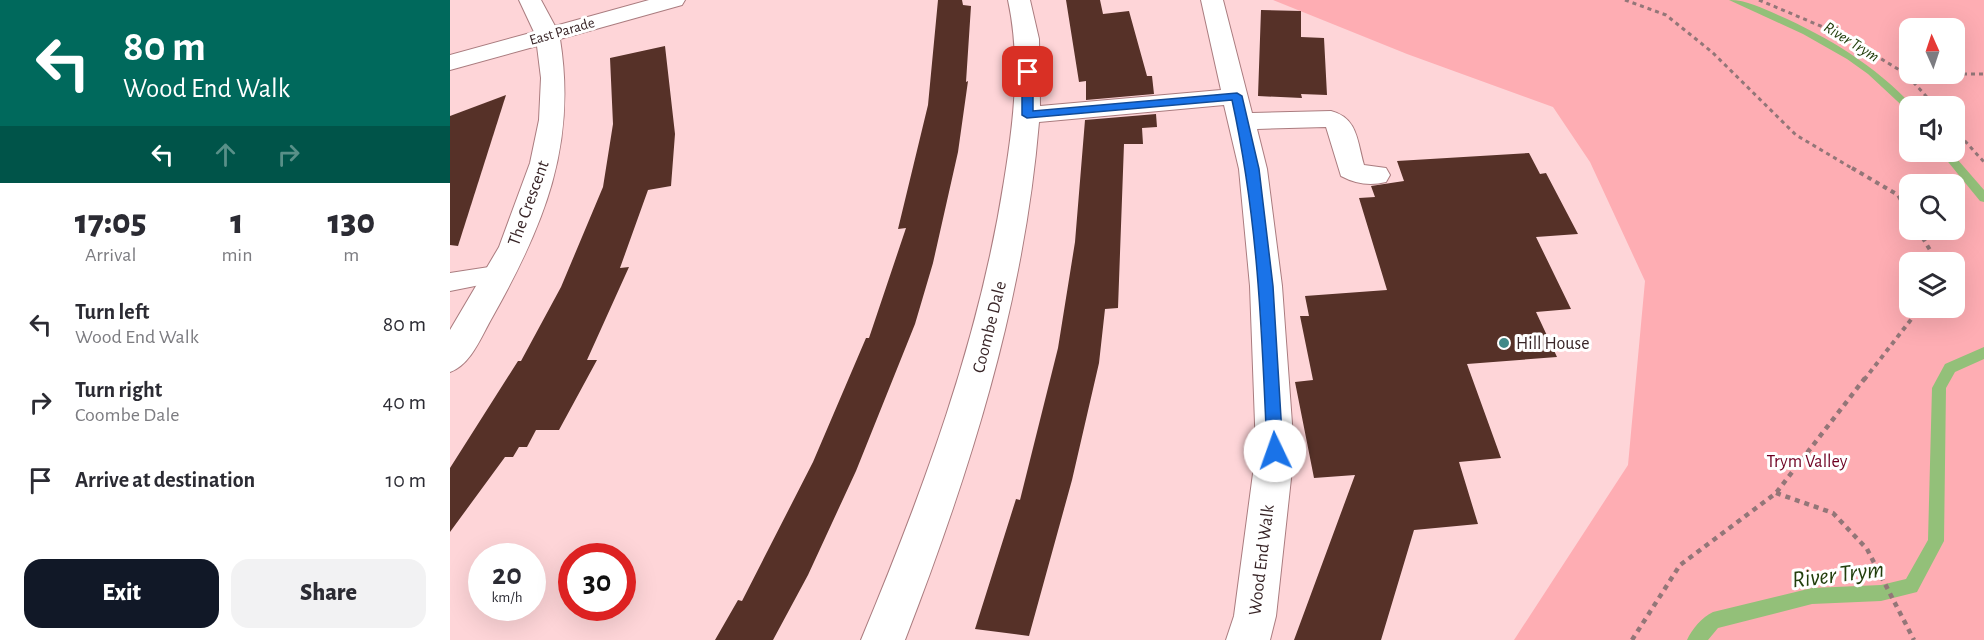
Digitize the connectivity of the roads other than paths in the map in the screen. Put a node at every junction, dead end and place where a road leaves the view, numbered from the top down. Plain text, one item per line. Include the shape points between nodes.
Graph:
1 (530, 0) edge
2 (674, 0) edge
3 (1020, 0) edge
4 (1212, 0) edge
5 (547, 35) junction
6 (450, 63) edge
7 (1240, 109) junction
8 (1027, 115) junction
9 (1376, 175) dead end
10 (502, 273) junction
11 (450, 282) edge
12 (450, 358) edge
13 (883, 640) edge
14 (1248, 640) edge

1 - 5 street, The Crescent
2 - 5 street, East Parade
3 - 8 street, Coombe Dale via 1028,30
4 - 7 street, Wood End Walk
5 - 6 street, East Parade
5 - 10 street, The Crescent via 553,72 553,118 533,199
7 - 8 street
7 - 9 street via 1331,119 1339,124 1351,170
7 - 14 street, Wood End Walk via 1253,169 1266,286 1275,451 1255,616
8 - 13 street, Coombe Dale via 1018,195 999,294 968,408 910,576
10 - 11 lane
10 - 12 street, The Crescent

